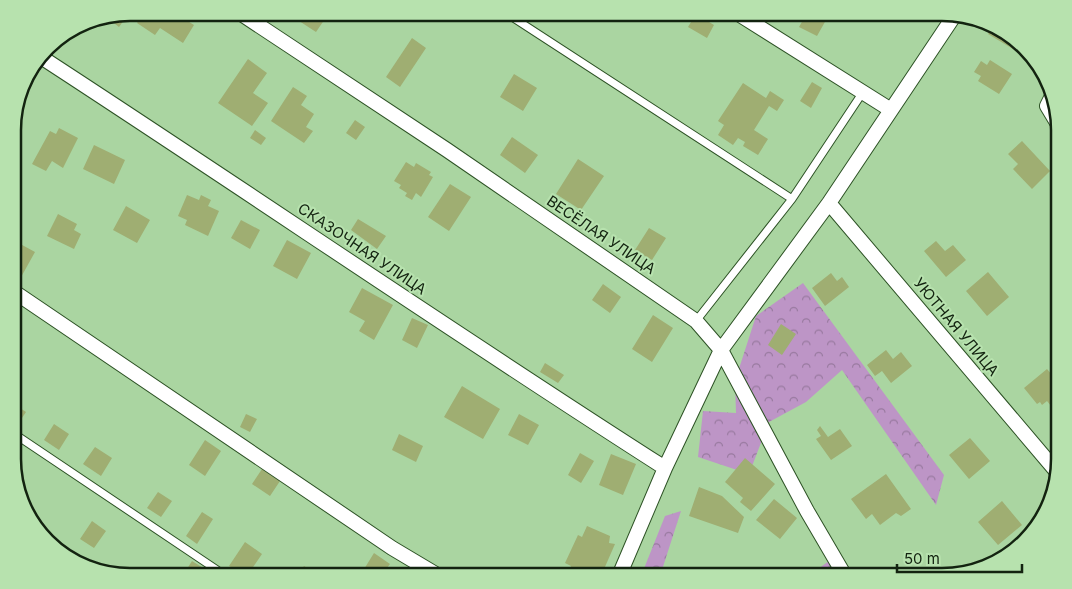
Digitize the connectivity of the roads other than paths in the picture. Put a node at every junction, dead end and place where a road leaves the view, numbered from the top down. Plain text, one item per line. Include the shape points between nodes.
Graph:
1 (254, 21) edge
2 (520, 21) edge
3 (751, 21) edge
4 (950, 22) edge
5 (46, 60) edge
6 (863, 92) junction
7 (891, 110) junction
8 (792, 199) junction
9 (829, 204) junction
10 (21, 296) edge
11 (696, 321) junction
12 (721, 350) junction
13 (21, 438) edge
14 (1051, 465) edge
15 (665, 468) junction
16 (214, 568) edge
17 (426, 568) edge
18 (622, 568) edge
19 (841, 568) edge

1 - 11 street, ВЕСЁЛАЯ УЛИЦА
2 - 8 lane
3 - 6 street
4 - 7 street
5 - 15 street, СКАЗОЧНАЯ УЛИЦА
6 - 7 street
6 - 8 lane
7 - 9 street
8 - 11 lane
9 - 12 street
9 - 14 street, УЮТНАЯ УЛИЦА
10 - 17 street
11 - 12 street, ВЕСЁЛАЯ УЛИЦА
12 - 15 street
12 - 19 street, ВЕСЁЛАЯ УЛИЦА via 807,512
13 - 16 lane
15 - 18 street

